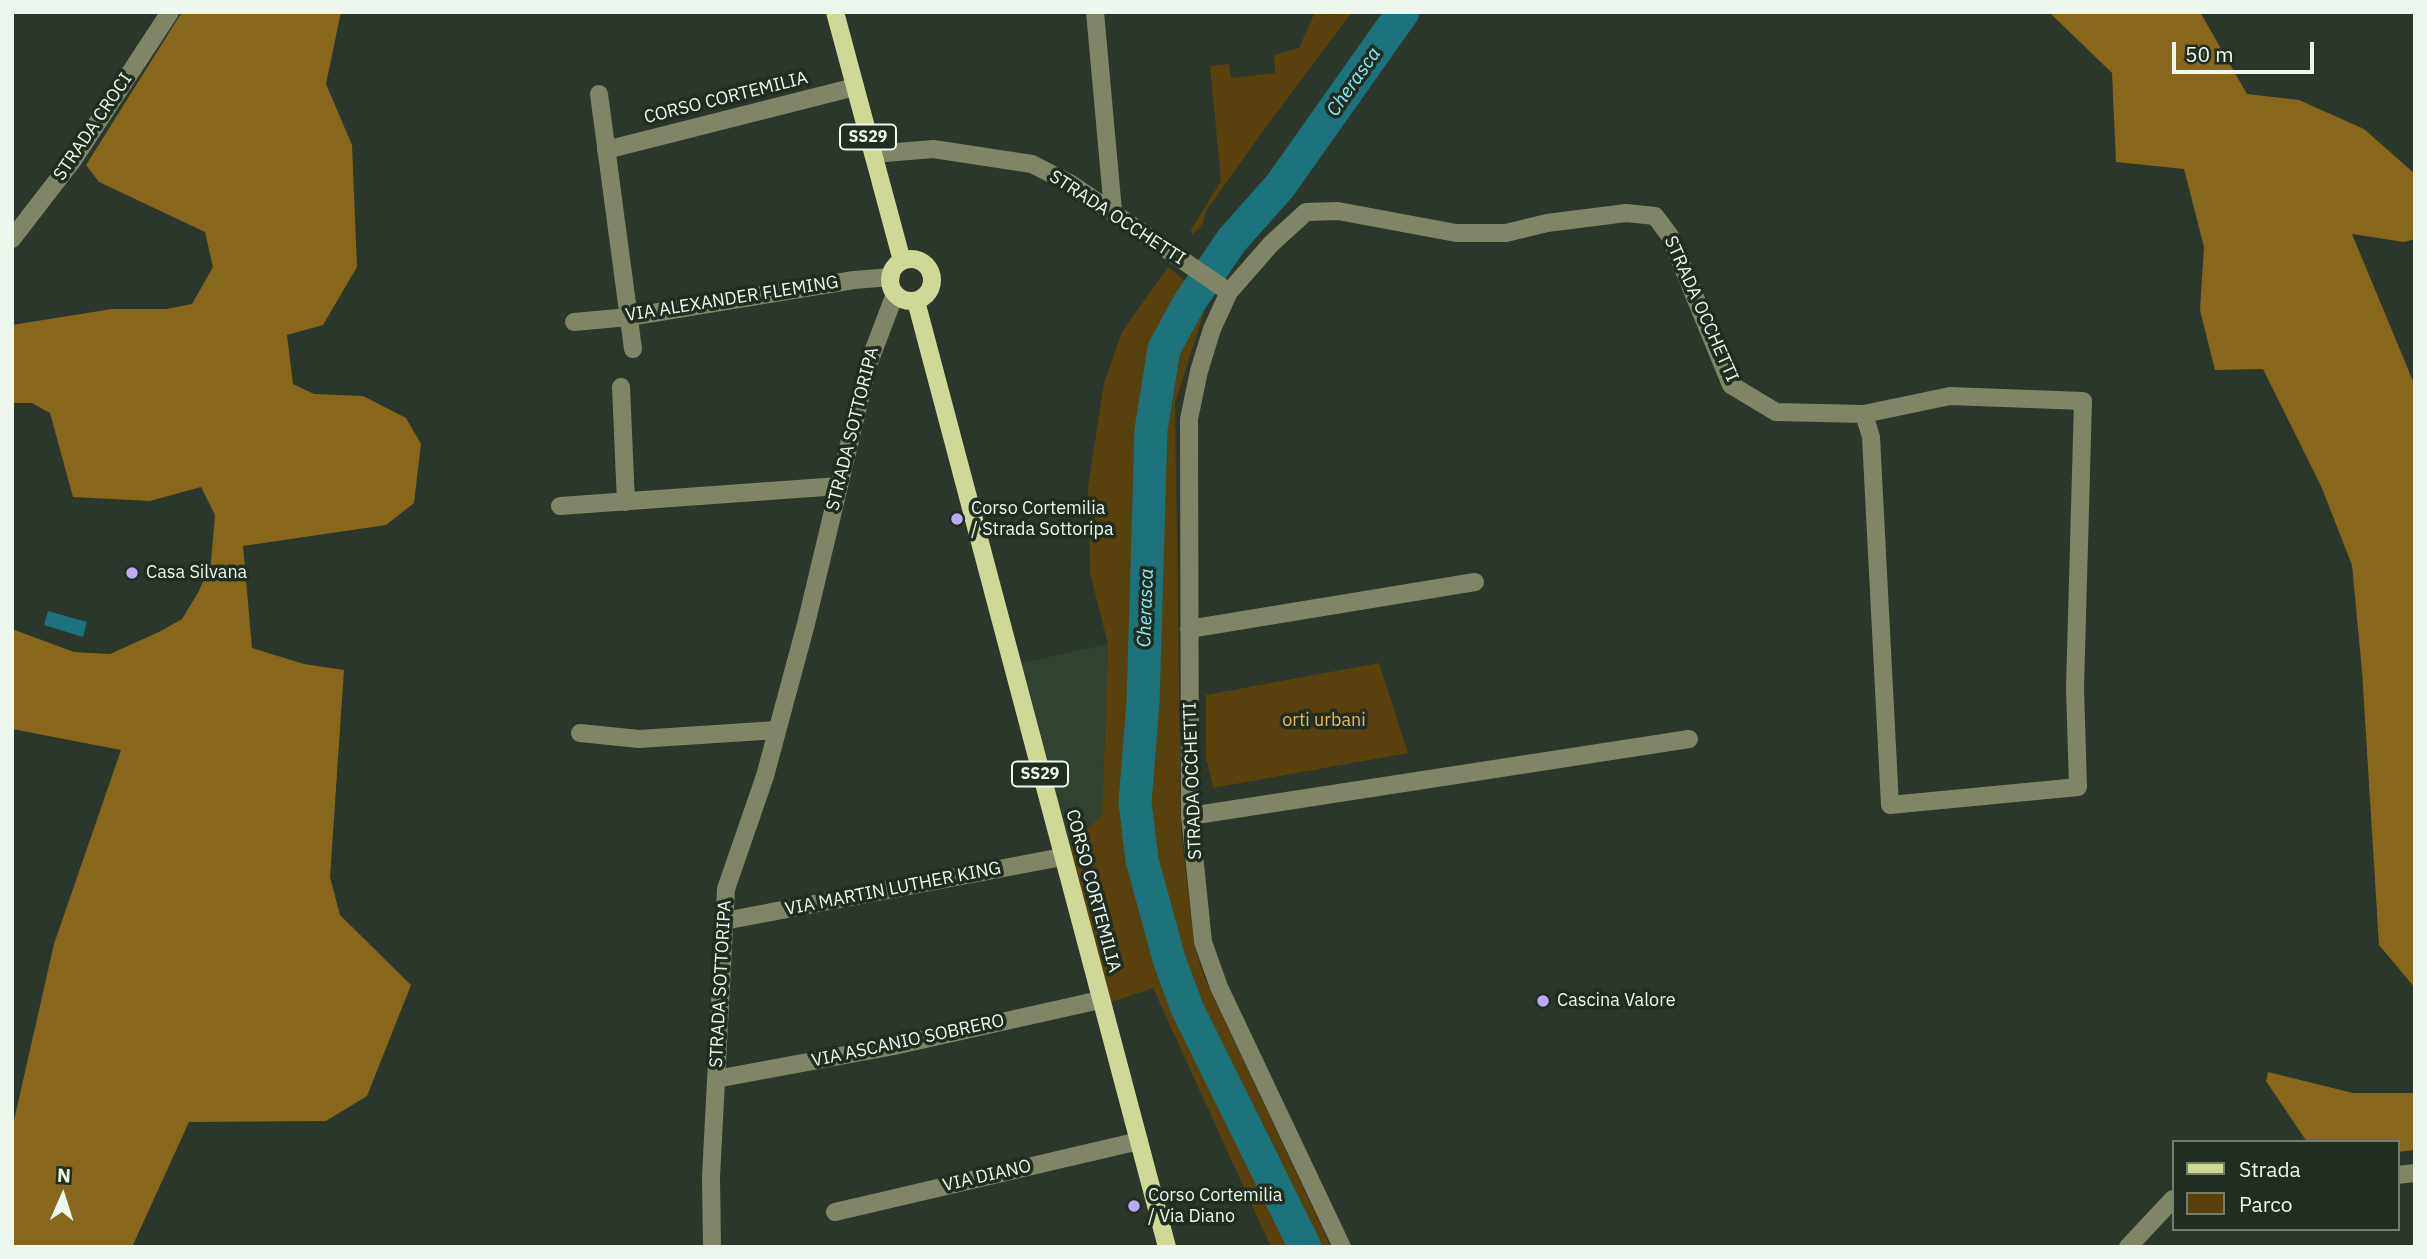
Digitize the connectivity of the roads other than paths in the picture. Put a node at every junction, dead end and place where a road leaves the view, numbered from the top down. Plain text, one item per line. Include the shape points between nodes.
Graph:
1 (170, 12) edge
2 (835, 12) edge
3 (1095, 12) edge
4 (855, 87) junction
5 (599, 93) dead end
6 (606, 150) junction
7 (873, 154) junction
8 (1113, 211) junction
9 (12, 239) edge
10 (902, 261) junction
11 (893, 286) junction
12 (1229, 292) junction
13 (916, 301) junction
14 (629, 317) junction
15 (574, 322) dead end
16 (633, 349) dead end
17 (621, 387) dead end
18 (1864, 414) junction
19 (839, 486) junction
20 (626, 502) junction
21 (559, 506) dead end
22 (1475, 582) dead end
23 (1189, 629) junction
24 (777, 730) junction
25 (580, 733) dead end
26 (1689, 739) dead end
27 (1190, 816) junction
28 (1062, 857) junction
29 (724, 921) junction
30 (1100, 1000) junction
31 (716, 1079) junction
32 (1139, 1141) junction
33 (2172, 1200) edge
34 (835, 1212) dead end
35 (712, 1247) edge
36 (1167, 1247) edge
37 (1342, 1247) edge
38 (2129, 1247) edge

1 - 9 street, STRADA CROCI via 74,160
2 - 4 main road, SS29
3 - 8 street
4 - 6 street, CORSO CORTEMILIA
4 - 7 main road, SS29
5 - 6 street
6 - 14 street
7 - 8 street, STRADA OCCHETTI via 933,149 1032,164
7 - 10 main road, SS29
8 - 12 street, STRADA OCCHETTI
10 - 11 main road
10 - 13 main road via 922,262 931,272 929,291
11 - 13 main road
11 - 14 street, VIA ALEXANDER FLEMING via 854,280
11 - 19 street, STRADA SOTTORIPA via 867,365
12 - 18 street, STRADA OCCHETTI via 1306,212 1338,211 1456,233 1506,233 1626,213 1656,216 1670,236 1731,385 1776,412
12 - 23 street, STRADA OCCHETTI via 1212,329 1189,419
13 - 28 main road, CORSO CORTEMILIA / SS29
14 - 15 street, VIA ALEXANDER FLEMING
14 - 16 street
17 - 20 street
18 - 18 street, STRADA OCCHETTI via 1950,396 2083,401 2075,688 2078,787 1889,805 1871,437
19 - 20 street
19 - 24 street, STRADA SOTTORIPA
20 - 21 street
22 - 23 street
23 - 27 street, STRADA OCCHETTI
24 - 25 street via 639,739
24 - 29 street, STRADA SOTTORIPA via 726,889
26 - 27 street
27 - 37 street, STRADA OCCHETTI via 1203,942
28 - 29 street, VIA MARTIN LUTHER KING
28 - 30 main road, CORSO CORTEMILIA / SS29
29 - 31 street, STRADA SOTTORIPA
30 - 31 street, VIA ASCANIO SOBRERO via 894,1046
30 - 32 main road, CORSO CORTEMILIA / SS29
31 - 35 street, STRADA SOTTORIPA
32 - 34 street, VIA DIANO
32 - 36 main road, CORSO CORTEMILIA / SS29
33 - 38 street

